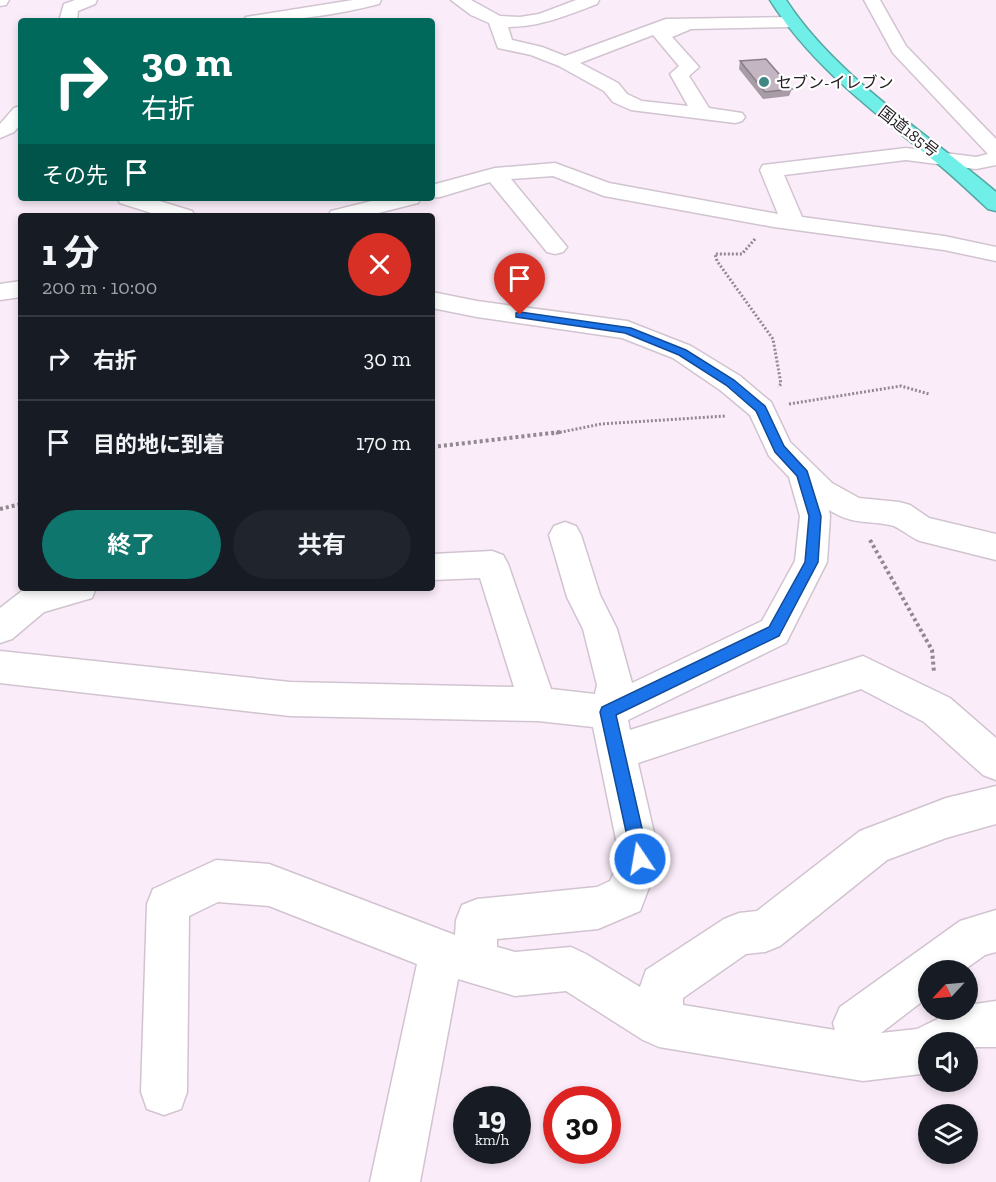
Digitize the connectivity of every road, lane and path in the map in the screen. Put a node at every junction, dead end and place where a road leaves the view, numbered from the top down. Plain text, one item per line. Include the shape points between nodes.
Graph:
1 (89, 0) edge
2 (373, 0) edge
3 (459, 0) edge
4 (591, 0) edge
5 (778, 0) edge
6 (872, 0) edge
7 (333, 10) edge
8 (68, 18) edge
9 (274, 18) edge
10 (496, 20) junction
11 (792, 22) junction
12 (688, 23) junction
13 (565, 62) junction
14 (702, 113) junction
15 (18, 117) edge
16 (735, 117) dead end
17 (9, 131) edge
18 (996, 151) edge
19 (945, 159) junction
20 (996, 159) edge
21 (495, 174) junction
22 (435, 191) edge
23 (137, 201) edge
24 (394, 201) edge
25 (996, 204) edge
26 (174, 213) edge
27 (350, 213) edge
28 (784, 221) junction
29 (555, 247) dead end
30 (996, 254) edge
31 (18, 289) edge
32 (0, 292) edge
33 (435, 301) edge
34 (929, 394) dead end
35 (761, 409) junction
36 (435, 447) edge
37 (803, 474) junction
38 (18, 505) edge
39 (0, 509) edge
40 (854, 510) junction
41 (565, 535) dead end
42 (996, 547) edge
43 (435, 567) edge
44 (70, 591) edge
45 (0, 628) edge
46 (0, 667) edge
47 (538, 704) junction
48 (937, 710) junction
49 (608, 712) junction
50 (617, 752) junction
51 (996, 762) edge
52 (996, 806) edge
53 (996, 931) edge
54 (458, 958) junction
55 (659, 1024) junction
56 (996, 1024) edge
57 (959, 1032) edge
58 (918, 1051) edge
59 (863, 1058) junction
60 (164, 1092) dead end
61 (395, 1182) edge

1 - 8 street via 70,8
2 - 7 street
3 - 10 street
4 - 10 street via 530,20
5 - 11 highway, 国道185号
6 - 18 street via 899,49
7 - 9 street
10 - 13 street via 504,44
11 - 12 street
11 - 19 highway, 国道185号 via 881,110
12 - 13 street via 639,32
12 - 14 street via 661,36 690,67 679,74
13 - 14 street via 638,106
14 - 16 street
15 - 17 street
19 - 20 street via 976,163
19 - 25 highway, 国道185号
19 - 28 street via 906,154 771,170
21 - 22 street
21 - 28 street via 555,169 604,189
21 - 29 street
23 - 26 street
24 - 27 street
28 - 30 street
28 - 35 path via 742,254 715,254 772,339 781,384
31 - 32 street
33 - 35 street via 627,330 682,352
34 - 35 path via 901,386
35 - 36 path via 752,415 601,424 542,436
35 - 37 street via 779,448
37 - 40 street via 821,491
37 - 49 street via 815,516 811,562 774,632
38 - 39 path
40 - 42 street via 899,514 920,528
40 - 48 path via 932,650
41 - 49 street via 584,597 600,629 615,685
43 - 47 street via 492,564
44 - 45 street via 34,602
46 - 47 street via 290,699
47 - 49 street
48 - 50 street via 863,672
48 - 51 street
49 - 50 street
50 - 54 street via 640,859 625,896 598,908 477,920
52 - 55 street via 946,818 874,845 765,931 739,934 662,986
53 - 59 street via 975,936 856,1023
54 - 55 street via 515,974 571,969
54 - 60 street via 269,885 216,881 168,904
54 - 61 street
55 - 59 street
56 - 57 street via 973,1025
58 - 59 street

